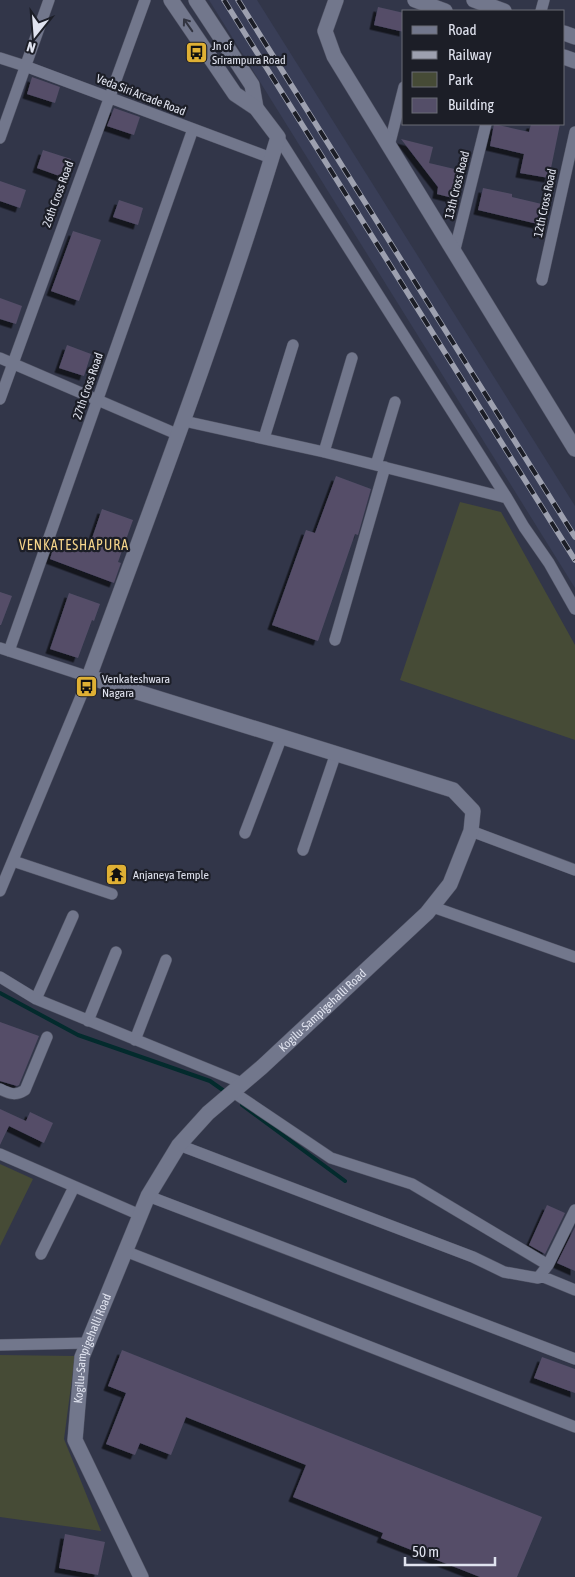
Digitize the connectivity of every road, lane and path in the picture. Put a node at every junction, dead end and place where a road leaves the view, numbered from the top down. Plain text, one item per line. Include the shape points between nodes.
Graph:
1 (48, 0) edge
2 (145, 0) edge
3 (171, 0) edge
4 (196, 0) edge
5 (336, 0) edge
6 (477, 1) edge
7 (421, 5) edge
8 (441, 10) edge
9 (501, 10) edge
10 (0, 58) edge
11 (25, 66) junction
12 (402, 95) edge
13 (108, 98) junction
14 (256, 108) junction
15 (486, 125) edge
16 (193, 129) junction
17 (575, 132) edge
18 (0, 138) edge
19 (278, 138) junction
20 (389, 146) junction
21 (271, 158) junction
22 (454, 254) junction
23 (542, 280) dead end
24 (293, 345) dead end
25 (0, 358) edge
26 (352, 358) dead end
27 (12, 363) junction
28 (0, 399) edge
29 (98, 400) junction
30 (395, 402) dead end
31 (181, 428) junction
32 (264, 438) junction
33 (575, 449) edge
34 (324, 452) junction
35 (380, 466) junction
36 (508, 498) junction
37 (575, 609) edge
38 (334, 640) dead end
39 (4, 650) edge
40 (89, 677) junction
41 (282, 736) junction
42 (336, 753) junction
43 (472, 831) junction
44 (245, 833) dead end
45 (303, 850) dead end
46 (13, 861) junction
47 (575, 870) edge
48 (0, 891) edge
49 (112, 894) dead end
50 (432, 907) junction
51 (73, 916) dead end
52 (116, 952) dead end
53 (575, 957) edge
54 (166, 960) dead end
55 (0, 977) edge
56 (36, 999) junction
57 (88, 1021) junction
58 (48, 1037) dead end
59 (135, 1040) junction
60 (0, 1090) edge
61 (233, 1092) junction
62 (179, 1144) junction
63 (0, 1154) edge
64 (74, 1187) junction
65 (148, 1196) junction
66 (575, 1210) edge
67 (140, 1216) junction
68 (126, 1251) junction
69 (41, 1254) dead end
70 (548, 1266) junction
71 (541, 1276) junction
72 (575, 1290) edge
73 (88, 1343) junction
74 (0, 1345) edge
75 (575, 1359) edge
76 (575, 1426) edge
77 (141, 1577) edge

1 - 11 street
2 - 13 street, 26th Cross Road
14 -> 3 street via 235,94
4 - 14 street via 252,85
5 - 20 street via 325,31 334,56
6 - 9 street
7 - 8 street
10 - 11 street, Veda Siri Arcade Road
11 - 13 street, Veda Siri Arcade Road
11 - 18 street
12 - 20 street
13 - 16 street, Veda Siri Arcade Road
13 - 27 street, 26th Cross Road
14 - 19 street
15 - 22 street, 13th Cross Road
16 - 21 street, Veda Siri Arcade Road
16 - 29 street, 27th Cross Road
17 - 23 street, 12th Cross Road
19 - 21 street
19 - 36 street
20 - 22 street
21 - 31 street
22 - 33 street
24 - 32 street
25 - 27 street
26 - 34 street
27 - 28 street, 26th Cross Road
27 - 29 street
29 - 31 street
29 - 39 street, 27th Cross Road
30 - 35 street
31 - 32 street
31 - 40 street
32 - 34 street
34 - 35 street
35 - 36 street
35 - 38 street
36 - 37 street
39 - 40 street
40 - 41 street, Kogilu-Sampigehalli Road
40 - 46 street
41 - 42 street, Kogilu-Sampigehalli Road
41 - 44 street
42 - 43 street, Kogilu-Sampigehalli Road via 453,790 473,811
42 - 45 street
43 - 47 street
43 - 50 street, Kogilu-Sampigehalli Road via 450,884
46 - 48 street
46 - 49 street
50 - 53 street
50 - 61 street, Kogilu-Sampigehalli Road
51 - 56 street
52 - 57 street
54 - 59 street
55 - 56 street
56 - 57 street
57 - 59 street
58 - 60 street via 25,1090 18,1095
59 - 61 street
61 - 62 street, Kogilu-Sampigehalli Road
61 - 70 street via 331,1158 412,1184
62 - 65 street, Kogilu-Sampigehalli Road
62 - 71 street via 473,1257 504,1272
63 - 64 street
64 - 67 street
64 - 69 street
65 - 67 street, Kogilu-Sampigehalli Road
65 - 75 street
66 - 70 street
67 - 68 street, Kogilu-Sampigehalli Road
68 - 73 street, Kogilu-Sampigehalli Road
68 - 76 street
70 - 71 street
71 - 72 street
73 - 74 street
73 - 77 street, Kogilu-Sampigehalli Road via 82,1357 75,1440

